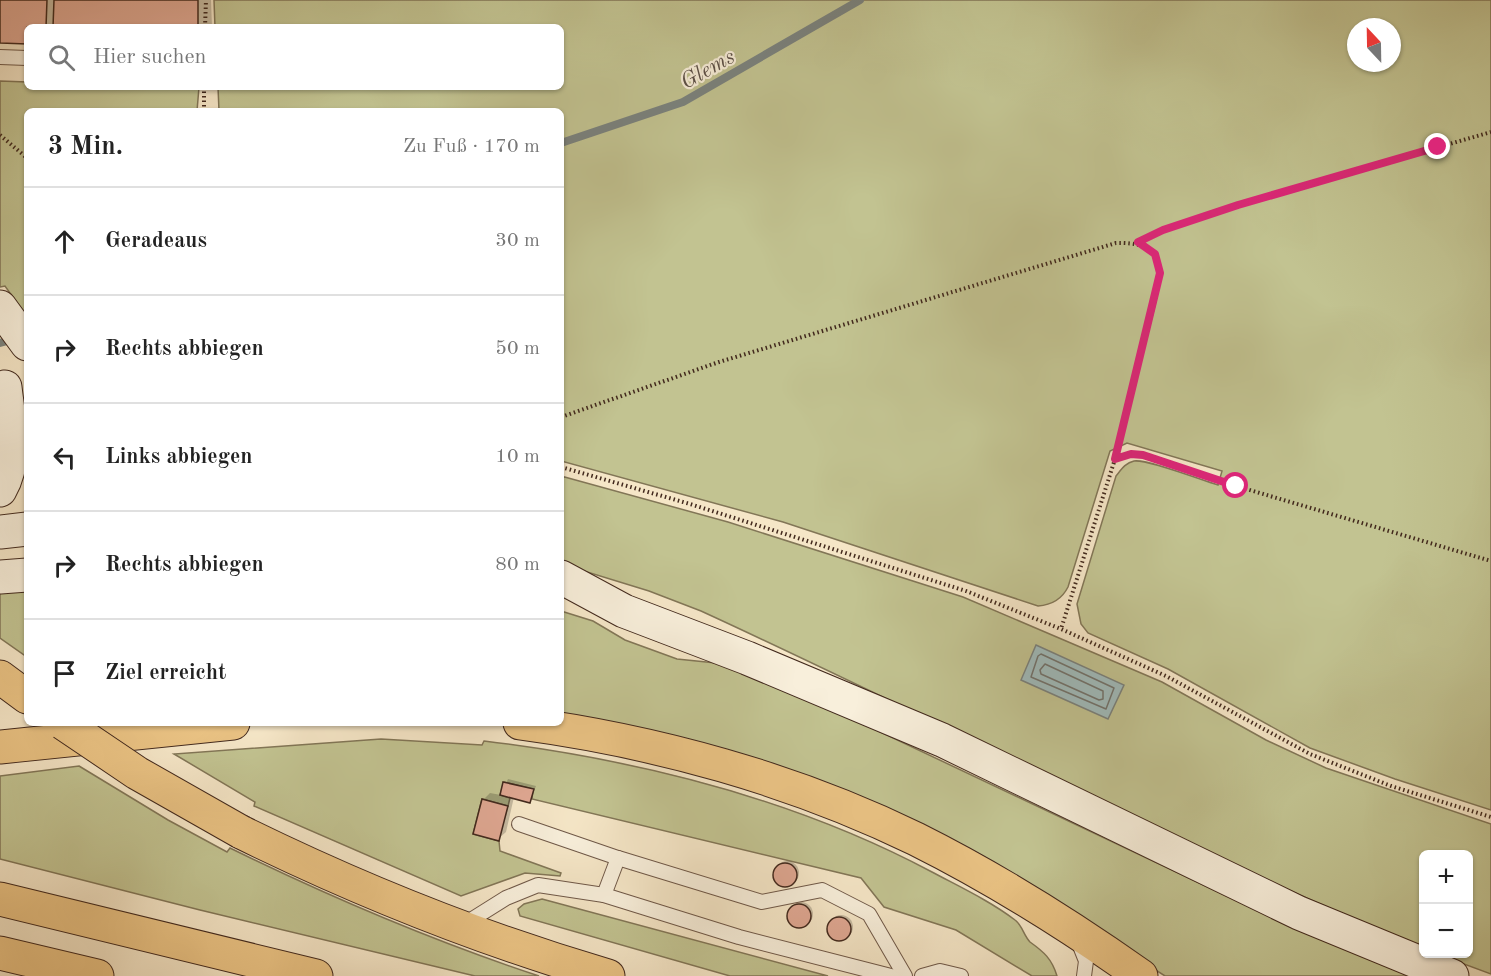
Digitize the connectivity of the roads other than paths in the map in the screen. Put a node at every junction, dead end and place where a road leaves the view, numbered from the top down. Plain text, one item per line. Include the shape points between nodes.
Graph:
1 (0, 57) edge
2 (24, 58) edge
3 (1, 308) edge
4 (24, 340) edge
5 (2, 382) edge
6 (24, 419) edge
7 (0, 490) edge
8 (24, 529) edge
9 (0, 532) edge
10 (564, 579) edge
11 (564, 601) edge
12 (624, 611) junction
13 (0, 677) edge
14 (24, 695) edge
15 (67, 726) edge
16 (204, 726) edge
17 (544, 726) edge
18 (0, 747) edge
19 (519, 825) dead end
20 (618, 858) junction
21 (604, 895) junction
22 (0, 899) edge
23 (1068, 925) junction
24 (459, 927) junction
25 (0, 953) edge
26 (97, 976) edge
27 (316, 976) edge
28 (608, 976) edge
29 (891, 976) edge
30 (905, 976) edge
31 (922, 976) edge
32 (961, 976) edge
33 (1084, 976) edge
34 (1141, 976) edge
35 (1452, 976) edge

1 - 2 lane
3 - 4 main road
5 - 6 main road
5 - 7 main road via 12,449 10,471
8 - 9 main road
10 - 12 main road
11 - 12 main road
12 - 35 main road via 942,740 1288,908
13 - 14 highway
15 - 24 highway, bridge via 137,773 241,832 311,867
16 - 18 highway
17 - 23 highway via 754,775 835,804 916,839
19 - 20 lane
20 - 21 lane
20 - 30 lane via 762,902 822,890 869,914
21 - 24 lane via 538,885 506,898
21 - 29 lane via 739,937
22 - 27 highway
23 - 33 lane via 1081,945 1086,961
23 - 34 highway
24 - 28 highway
25 - 26 highway
31 - 32 lane via 940,971

